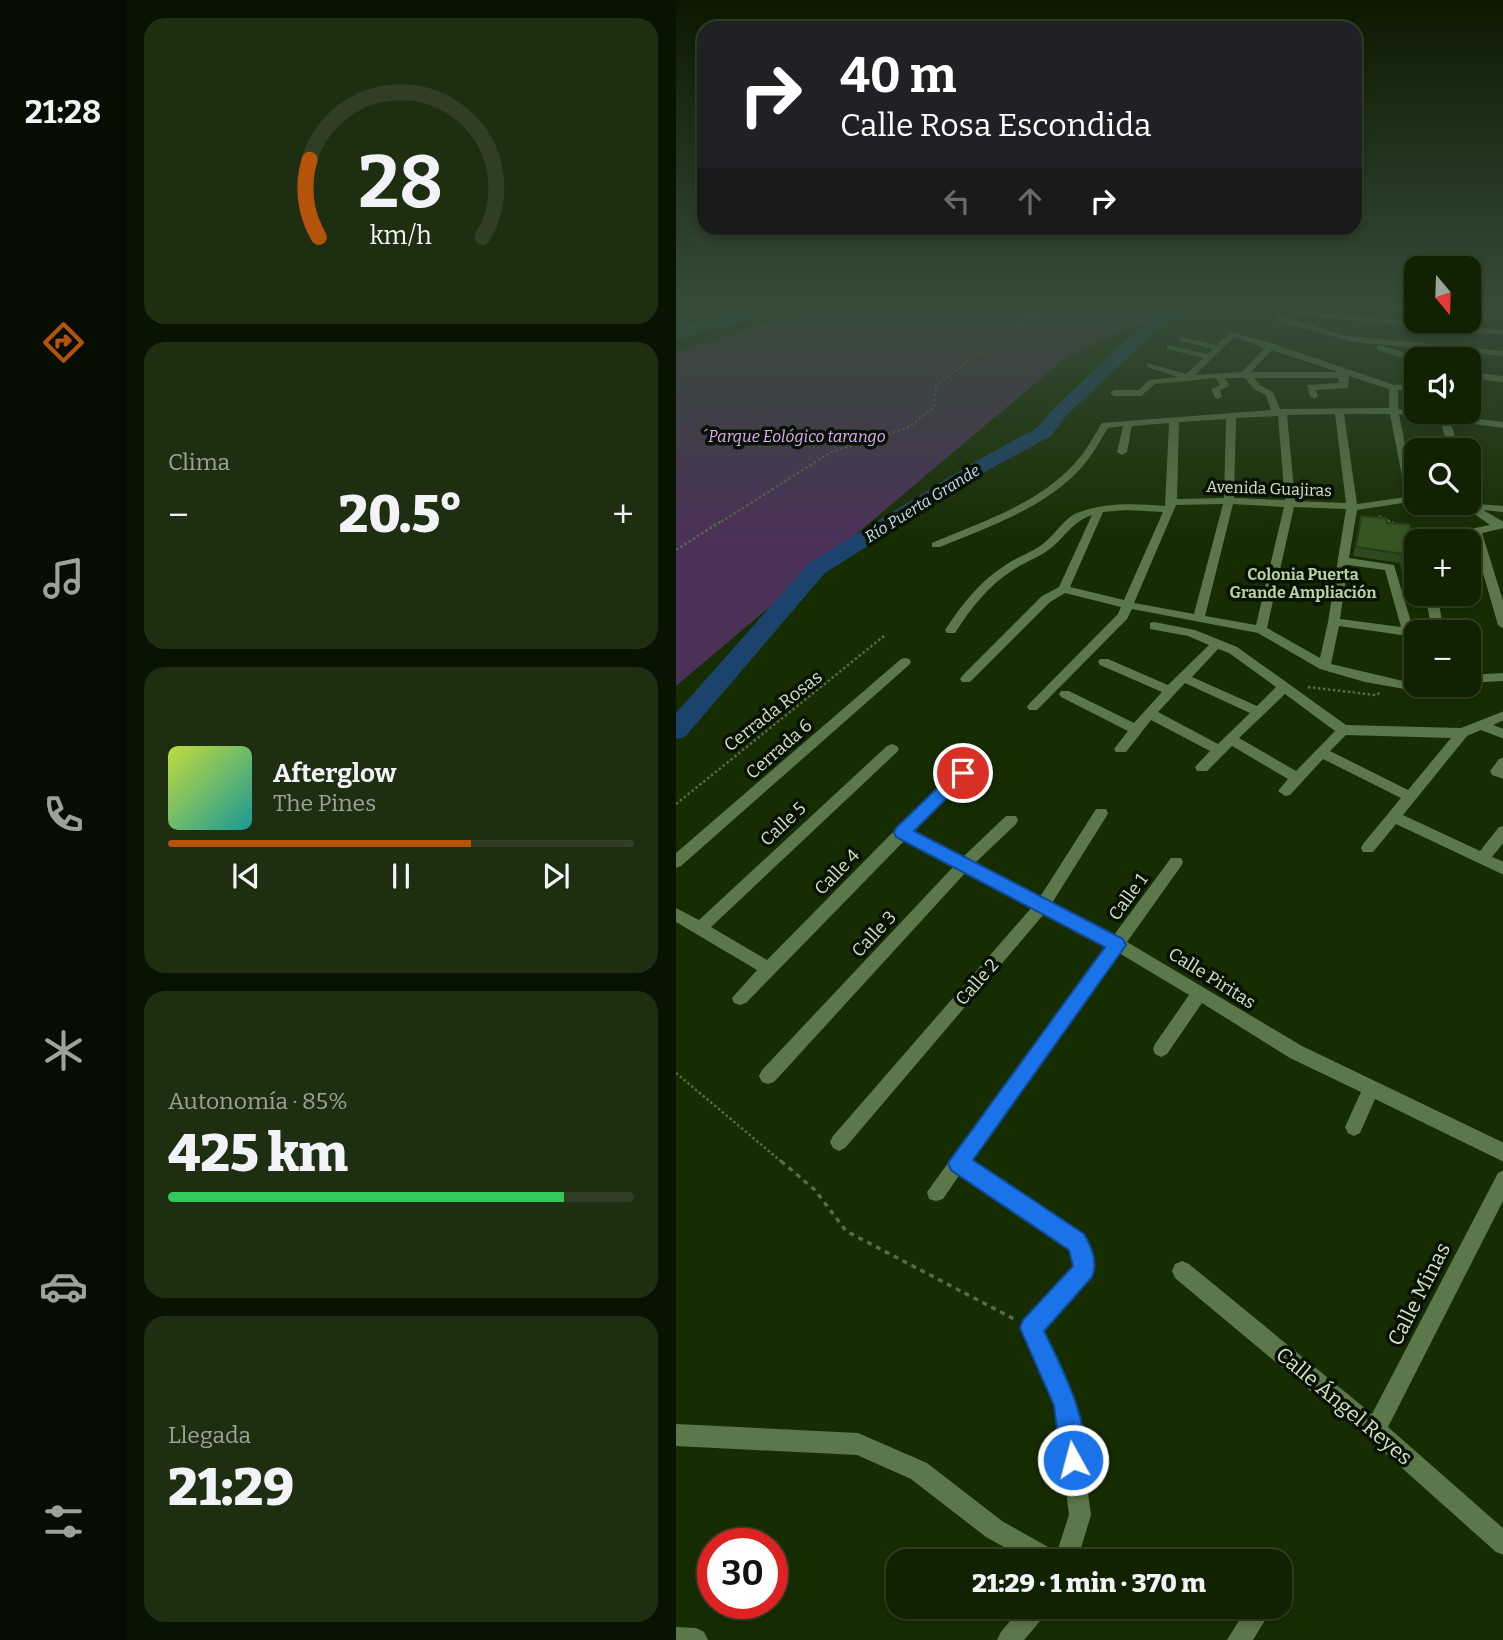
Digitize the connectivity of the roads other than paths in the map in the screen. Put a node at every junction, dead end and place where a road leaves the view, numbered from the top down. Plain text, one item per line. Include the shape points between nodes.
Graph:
1 (1147, 387) edge
2 (1223, 387) edge
3 (1257, 387) edge
4 (1326, 387) edge
5 (1389, 387) edge
6 (1393, 388) junction
7 (1404, 388) edge
8 (1114, 393) dead end
9 (1218, 396) dead end
10 (1314, 396) dead end
11 (1339, 411) junction
12 (1394, 411) junction
13 (1404, 412) edge
14 (1280, 413) junction
15 (1231, 417) junction
16 (1174, 419) junction
17 (1128, 422) junction
18 (1481, 424) edge
19 (1503, 427) edge
20 (1122, 452) dead end
21 (1404, 454) edge
22 (1404, 500) edge
23 (1229, 501) junction
24 (1290, 504) junction
25 (1171, 505) junction
26 (1481, 506) edge
27 (1358, 507) junction
28 (1504, 509) edge
29 (1099, 510) junction
30 (1481, 512) edge
31 (1501, 525) edge
32 (1481, 530) edge
33 (936, 545) dead end
34 (1481, 548) edge
35 (1345, 561) junction
36 (1064, 589) junction
37 (1128, 605) junction
38 (1199, 617) junction
39 (1334, 622) junction
40 (1504, 625) edge
41 (1154, 626) dead end
42 (951, 630) dead end
43 (1261, 630) junction
44 (1217, 643) junction
45 (905, 662) dead end
46 (1104, 662) dead end
47 (1324, 666) junction
48 (1504, 677) edge
49 (1184, 678) junction
50 (1481, 678) edge
51 (966, 679) dead end
52 (1404, 686) edge
53 (1287, 688) junction
54 (1170, 691) junction
55 (1065, 694) dead end
56 (1033, 707) dead end
57 (1257, 711) junction
58 (1149, 713) junction
59 (1504, 715) edge
60 (1483, 726) junction
61 (1136, 729) junction
62 (1343, 730) junction
63 (1462, 733) junction
64 (1504, 734) edge
65 (1230, 739) junction
66 (892, 749) dead end
67 (1121, 749) dead end
68 (1219, 750) junction
69 (1320, 752) junction
70 (1504, 762) edge
71 (1202, 767) dead end
72 (963, 773) dead end
73 (1504, 774) edge
74 (1297, 778) junction
75 (1285, 791) dead end
76 (1410, 797) junction
77 (1101, 813) dead end
78 (1394, 817) junction
79 (1011, 820) dead end
80 (1504, 831) edge
81 (902, 832) junction
82 (1368, 848) dead end
83 (1483, 859) junction
84 (676, 862) edge
85 (1176, 862) dead end
86 (964, 865) junction
87 (1504, 869) edge
88 (1042, 906) junction
89 (676, 914) edge
90 (700, 928) junction
91 (1117, 945) junction
92 (769, 969) junction
93 (1199, 994) junction
94 (740, 998) dead end
95 (1161, 1049) dead end
96 (768, 1076) dead end
97 (1371, 1088) junction
98 (1354, 1127) dead end
99 (839, 1142) dead end
100 (1504, 1153) edge
101 (959, 1163) junction
102 (1504, 1179) edge
103 (936, 1192) dead end
104 (1182, 1271) dead end
105 (1375, 1430) junction
106 (676, 1435) edge
107 (1504, 1544) edge
108 (1030, 1549) edge
109 (1070, 1549) edge
110 (1027, 1619) edge
111 (1253, 1619) edge
112 (676, 1639) edge
113 (696, 1640) edge
114 (1009, 1640) edge
115 (1239, 1640) edge

1 - 8 street via 1141,393
2 - 9 street via 1215,389
3 - 14 street via 1270,394
4 - 10 street via 1310,387
5 - 6 street
6 - 7 street
6 - 12 street
11 - 12 street
11 - 14 street
11 - 27 street
12 - 13 street
12 - 21 street
14 - 15 street
14 - 24 street
15 - 16 street
15 - 23 street
16 - 17 street
16 - 25 street
17 - 20 street
17 - 33 street via 1105,425 1077,468 1049,491
18 - 19 street
22 - 27 street, Avenida Guajiras
23 - 24 street, Avenida Guajiras
23 - 25 street, Avenida Guajiras
23 - 38 street
24 - 27 street, Avenida Guajiras
24 - 43 street
25 - 29 street, Avenida Guajiras
25 - 37 street
26 - 28 street
27 - 35 street
29 - 36 street
29 - 42 street via 1069,522 1044,549 988,582 972,597
30 - 31 street
31 - 32 street
34 - 40 street
35 - 39 street
35 - 39 street via 1390,567 1408,632
36 - 37 street
36 - 51 street via 1046,599
37 - 38 street
37 - 56 street via 1116,624
38 - 43 street
39 - 47 street
41 - 44 street
43 - 47 street
44 - 49 street
44 - 53 street
45 - 84 street, Cerrada 6
46 - 54 street
47 - 52 street
48 - 50 street
49 - 54 street
49 - 57 street
53 - 57 street
53 - 62 street
54 - 58 street
55 - 61 street
57 - 65 street
58 - 61 street
58 - 68 street
59 - 60 street
60 - 63 street
60 - 64 street
61 - 67 street
62 - 63 street
62 - 69 street
63 - 76 street
65 - 68 street
65 - 74 street
66 - 90 street, Calle 5
68 - 71 street
69 - 74 street
69 - 76 street
70 - 73 street via 1497,771
72 - 81 street, Calle 4
74 - 75 street
76 - 78 street
77 - 88 street, Calle 2
78 - 82 street
78 - 83 street
79 - 86 street, Calle 3
80 - 83 street
81 - 86 street, Calle Piritas
81 - 92 street, Calle 4
83 - 87 street
85 - 91 street, Calle 1
86 - 88 street, Calle Piritas
86 - 96 street, Calle 3
88 - 91 street, Calle Piritas
88 - 99 street, Calle 2
89 - 90 street
90 - 92 street
91 - 93 street, Calle Piritas
91 - 101 street, Calle 1
92 - 94 street, Calle 4
93 - 95 street
93 - 97 street, Calle Piritas via 1296,1052
97 - 98 street
97 - 100 street, Calle Piritas
101 - 103 street, Calle 1
101 - 109 street via 1077,1242 1083,1254 1084,1270 1031,1328 1066,1405 1080,1515
102 - 105 street, Calle Minas
104 - 105 street, Calle Ángel Reyes
105 - 107 street, Calle Ángel Reyes
106 - 108 street via 858,1444 919,1471 994,1529
110 - 114 street
111 - 115 street
112 - 113 street

